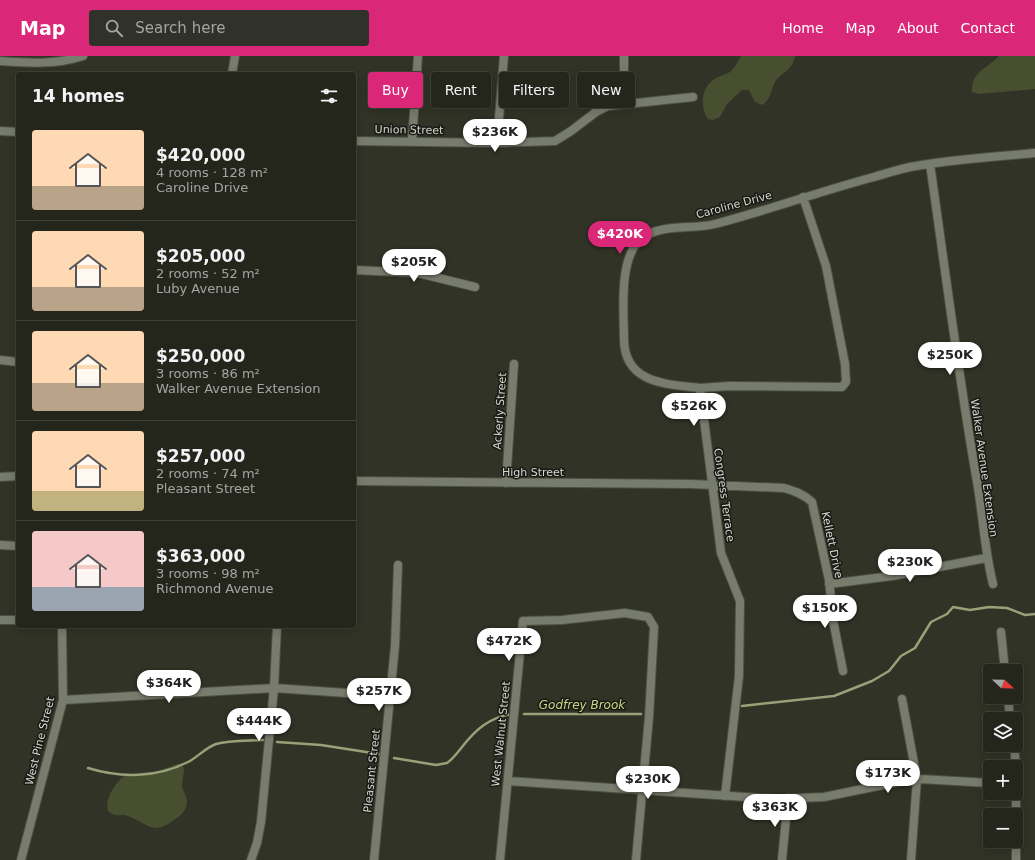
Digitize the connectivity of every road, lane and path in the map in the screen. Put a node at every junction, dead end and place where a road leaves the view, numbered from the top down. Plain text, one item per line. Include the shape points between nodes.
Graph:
1 (83, 56) edge
2 (235, 56) edge
3 (418, 56) edge
4 (504, 56) edge
5 (624, 56) edge
6 (0, 62) edge
7 (232, 72) edge
8 (624, 72) edge
9 (693, 97) dead end
10 (635, 102) edge
11 (604, 108) edge
12 (0, 131) edge
13 (16, 132) edge
14 (356, 141) edge
15 (412, 141) junction
16 (497, 143) junction
17 (1035, 153) edge
18 (930, 164) junction
19 (803, 197) junction
20 (356, 270) edge
21 (475, 287) dead end
22 (0, 360) edge
23 (16, 362) edge
24 (514, 364) dead end
25 (700, 388) junction
26 (16, 476) edge
27 (0, 477) edge
28 (356, 481) edge
29 (506, 483) junction
30 (712, 485) junction
31 (0, 545) edge
32 (16, 546) edge
33 (986, 558) junction
34 (398, 565) dead end
35 (829, 584) junction
36 (993, 584) dead end
37 (0, 620) edge
38 (16, 620) edge
39 (62, 628) edge
40 (278, 628) edge
41 (1001, 632) dead end
42 (1004, 664) edge
43 (843, 671) dead end
44 (274, 688) junction
45 (390, 696) junction
46 (902, 699) dead end
47 (63, 700) junction
48 (917, 780) junction
49 (508, 781) junction
50 (983, 783) edge
51 (642, 789) junction
52 (725, 796) junction
53 (788, 798) junction
54 (1016, 800) edge
55 (21, 860) edge
56 (251, 860) edge
57 (374, 860) edge
58 (500, 860) edge
59 (636, 860) edge
60 (782, 860) edge
61 (912, 860) edge
62 (1016, 860) edge

1 - 6 street via 40,63
2 - 7 street
3 - 15 street
4 - 16 street
5 - 8 street
9 - 10 street, Union Street
11 - 16 street, Union Street via 555,141
12 - 13 street
14 - 15 street, Union Street
15 - 16 street, Union Street
17 - 18 street, Caroline Drive
18 - 19 street, Caroline Drive
18 - 33 street, Walker Avenue Extension via 966,420 977,478
19 - 25 street via 826,266 845,364 846,382 842,387
19 - 25 street, Caroline Drive via 714,224 651,233 640,239 634,247 626,272 624,301 624,344 630,363 642,376 652,381
20 - 21 street via 418,273
22 - 23 street
24 - 29 street, Ackerly Street
25 - 30 street, Congress Terrace
26 - 27 street
28 - 29 street, High Street
29 - 30 street, High Street
30 - 35 street, Kellett Drive via 784,488 803,494 812,502
30 - 52 street, Congress Terrace via 721,553 740,600 739,676
31 - 32 street
33 - 35 street via 892,576
33 - 36 street, Walker Avenue Extension
34 - 45 street, Pleasant Street via 397,619
35 - 43 street, Kellett Drive
37 - 38 street
39 - 47 street, West Pine Street
40 - 44 street
41 - 42 street
44 - 45 street
44 - 47 street
44 - 56 street via 261,822
45 - 57 street, Pleasant Street
46 - 48 street
47 - 55 street, West Pine Street
48 - 50 street
48 - 53 street via 824,797
48 - 61 street
49 - 51 street
49 - 51 street, West Walnut Street via 523,621 562,620 625,613 648,617 654,627
49 - 58 street, West Walnut Street
51 - 52 street
51 - 59 street
52 - 53 street
53 - 60 street
54 - 62 street

